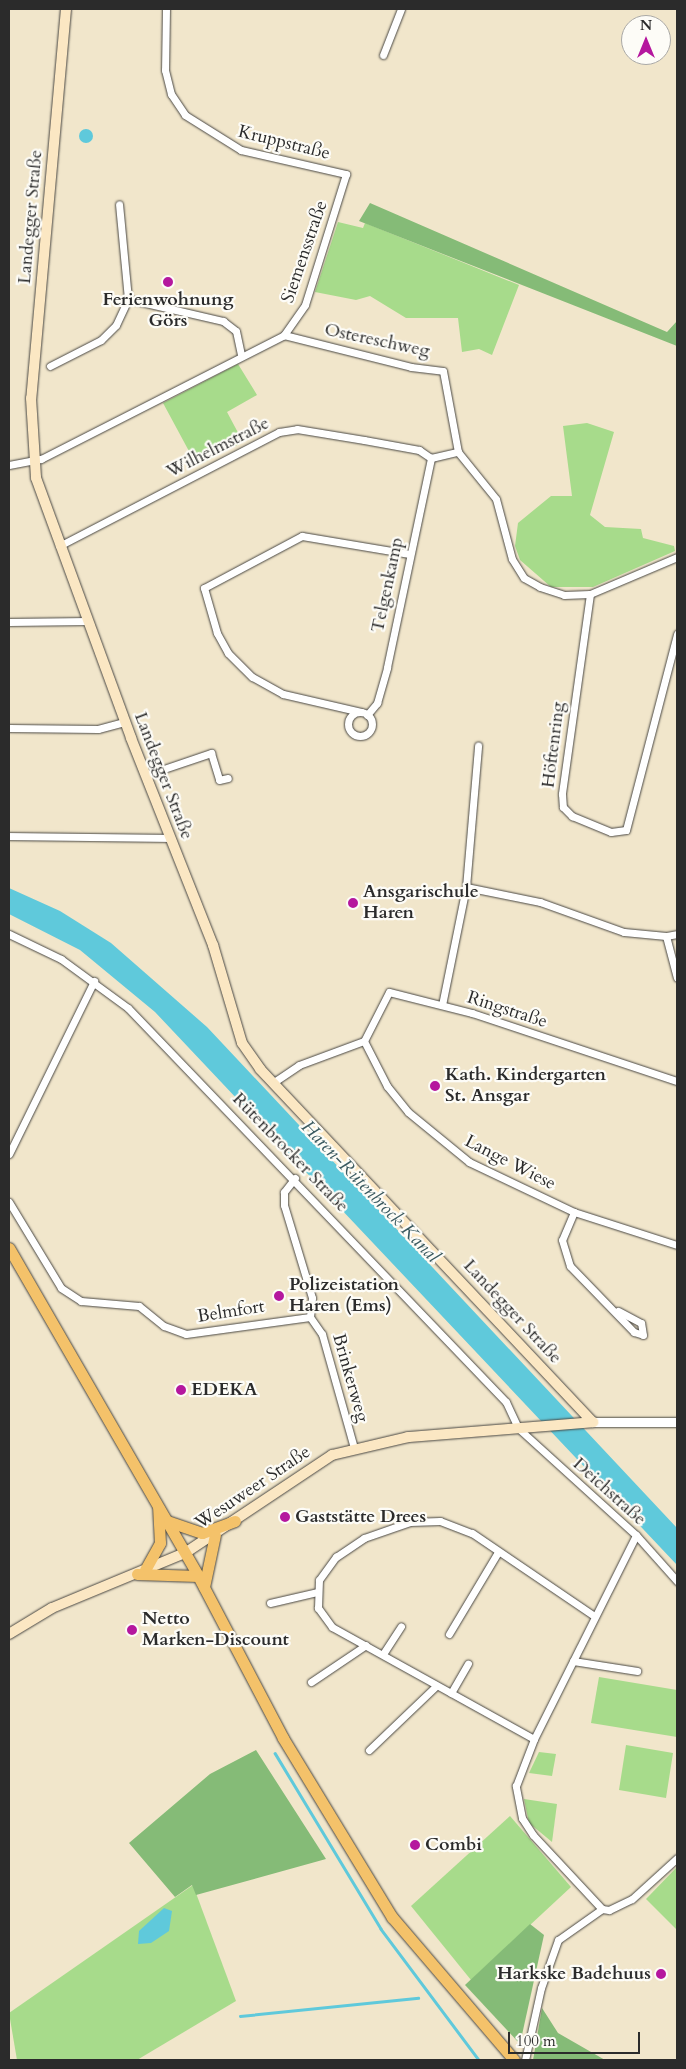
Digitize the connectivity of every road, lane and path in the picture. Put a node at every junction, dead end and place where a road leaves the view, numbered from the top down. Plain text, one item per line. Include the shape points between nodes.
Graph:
1 (66, 9) edge
2 (166, 9) edge
3 (401, 9) edge
4 (382, 56) dead end
5 (346, 174) joint
6 (120, 204) dead end
7 (128, 299) junction
8 (284, 335) junction
9 (242, 354) junction
10 (50, 366) dead end
11 (458, 452) junction
12 (431, 458) junction
13 (34, 462) junction
14 (9, 466) edge
15 (59, 546) junction
16 (410, 554) junction
17 (677, 557) edge
18 (590, 594) junction
19 (88, 621) junction
20 (9, 622) edge
21 (677, 634) edge
22 (125, 722) junction
23 (9, 728) edge
24 (478, 746) dead end
25 (146, 775) junction
26 (228, 778) dead end
27 (9, 836) edge
28 (170, 838) junction
29 (466, 887) junction
30 (9, 934) edge
31 (677, 934) edge
32 (666, 936) junction
33 (677, 978) edge
34 (94, 981) junction
35 (442, 1005) junction
36 (364, 1041) junction
37 (677, 1081) edge
38 (274, 1082) junction
39 (9, 1154) edge
40 (295, 1178) junction
41 (9, 1202) edge
42 (574, 1212) junction
43 (677, 1246) edge
44 (9, 1248) edge
45 (618, 1311) dead end
46 (310, 1317) junction
47 (588, 1422) junction
48 (677, 1422) edge
49 (518, 1428) junction
50 (354, 1448) junction
51 (158, 1508) junction
52 (166, 1520) junction
53 (235, 1521) junction
54 (215, 1535) junction
55 (636, 1535) junction
56 (498, 1552) junction
57 (185, 1553) junction
58 (141, 1572) junction
59 (198, 1576) junction
60 (677, 1581) edge
61 (204, 1587) junction
62 (317, 1592) junction
63 (270, 1604) dead end
64 (594, 1616) junction
65 (401, 1626) dead end
66 (9, 1634) edge
67 (449, 1634) dead end
68 (366, 1645) junction
69 (384, 1654) junction
70 (573, 1661) junction
71 (468, 1664) dead end
72 (637, 1671) dead end
73 (312, 1682) dead end
74 (436, 1686) junction
75 (451, 1693) junction
76 (534, 1739) junction
77 (369, 1750) dead end
78 (677, 1858) edge
79 (602, 1909) junction
80 (512, 2058) edge
81 (525, 2060) edge

1 - 13 main road, Landegger Straße via 31,398
2 - 5 street, Kruppstraße via 164,70 171,94 185,115 241,150
3 - 4 street
5 - 8 street, Siemensstraße via 305,305
6 - 7 street
7 - 9 street via 223,321 236,331
7 - 10 street via 116,325 101,340
8 - 9 street
8 - 11 street, Ostereschweg via 411,367 443,371
9 - 13 street
11 - 12 street
11 - 18 street, Ostereschweg via 496,499 512,559 524,578 564,595
12 - 15 street, Wilhelmstraße via 418,450 364,440 297,429 279,432
12 - 16 street, Telgenkamp
13 - 14 street
13 - 15 main road, Landegger Straße
15 - 19 main road, Landegger Straße
16 - 16 street, Telgenkamp via 380,694 364,714 283,694 252,677 228,653 217,633 204,588 302,536
17 - 18 street, Ostereschweg
18 - 21 street, Höftenring via 562,794 563,807 572,816 612,832 626,830
19 - 20 street
19 - 22 main road, Landegger Straße
22 - 23 street via 98,729
22 - 25 main road, Landegger Straße
24 - 29 street, Ringstraße
25 - 26 street via 211,753 219,780
25 - 28 main road, Landegger Straße
27 - 28 street
28 - 38 main road, Landegger Straße via 213,945 242,1043
29 - 32 street via 540,902 624,932
29 - 35 street, Ringstraße
30 - 34 street, Rütenbrocker Straße
31 - 32 street
32 - 33 street
34 - 39 street
34 - 40 street, Rütenbrocker Straße via 128,1008
35 - 36 street via 389,992
35 - 37 street, Ringstraße
36 - 38 street via 299,1065
36 - 42 street, Lange Wiese via 387,1086 437,1140 469,1162
38 - 47 main road, Landegger Straße
40 - 46 street via 283,1199 312,1298
40 - 49 street, Rütenbrocker Straße via 506,1402
41 - 46 street, Belmfort via 61,1288 81,1301 139,1306 164,1326 186,1334
42 - 43 street, Lange Wiese
42 - 45 street via 564,1228 563,1253 570,1266
44 - 51 main road
46 - 50 street, Brinkerweg via 322,1334
47 - 48 street
47 - 49 main road, Wesuweer Straße
49 - 50 main road, Wesuweer Straße via 408,1437
49 - 55 street, Deichstraße
50 - 53 main road, Wesuweer Straße via 316,1464
51 - 52 main road
51 - 58 main road via 160,1543
52 - 53 main road via 202,1533
52 - 57 main road
53 - 54 main road, Wesuweer Straße
54 - 57 main road, Wesuweer Straße
54 - 61 main road
55 - 60 street, Deichstraße
55 - 64 street
56 - 62 street via 457,1526 410,1522 350,1546 327,1568
56 - 64 street
56 - 67 street
57 - 58 main road, Wesuweer Straße
57 - 59 main road
58 - 59 main road
58 - 66 main road, Wesuweer Straße via 52,1608
59 - 61 main road
61 - 80 main road via 283,1738 392,1917
62 - 63 street
62 - 68 street via 318,1608 332,1628
64 - 70 street
65 - 69 street
68 - 69 street
68 - 73 street
69 - 74 street
70 - 72 street
70 - 76 street
71 - 75 street
74 - 75 street
74 - 77 street
75 - 76 street
76 - 79 street via 516,1786 522,1818
78 - 79 street via 632,1899 615,1909
79 - 81 street via 554,1946

